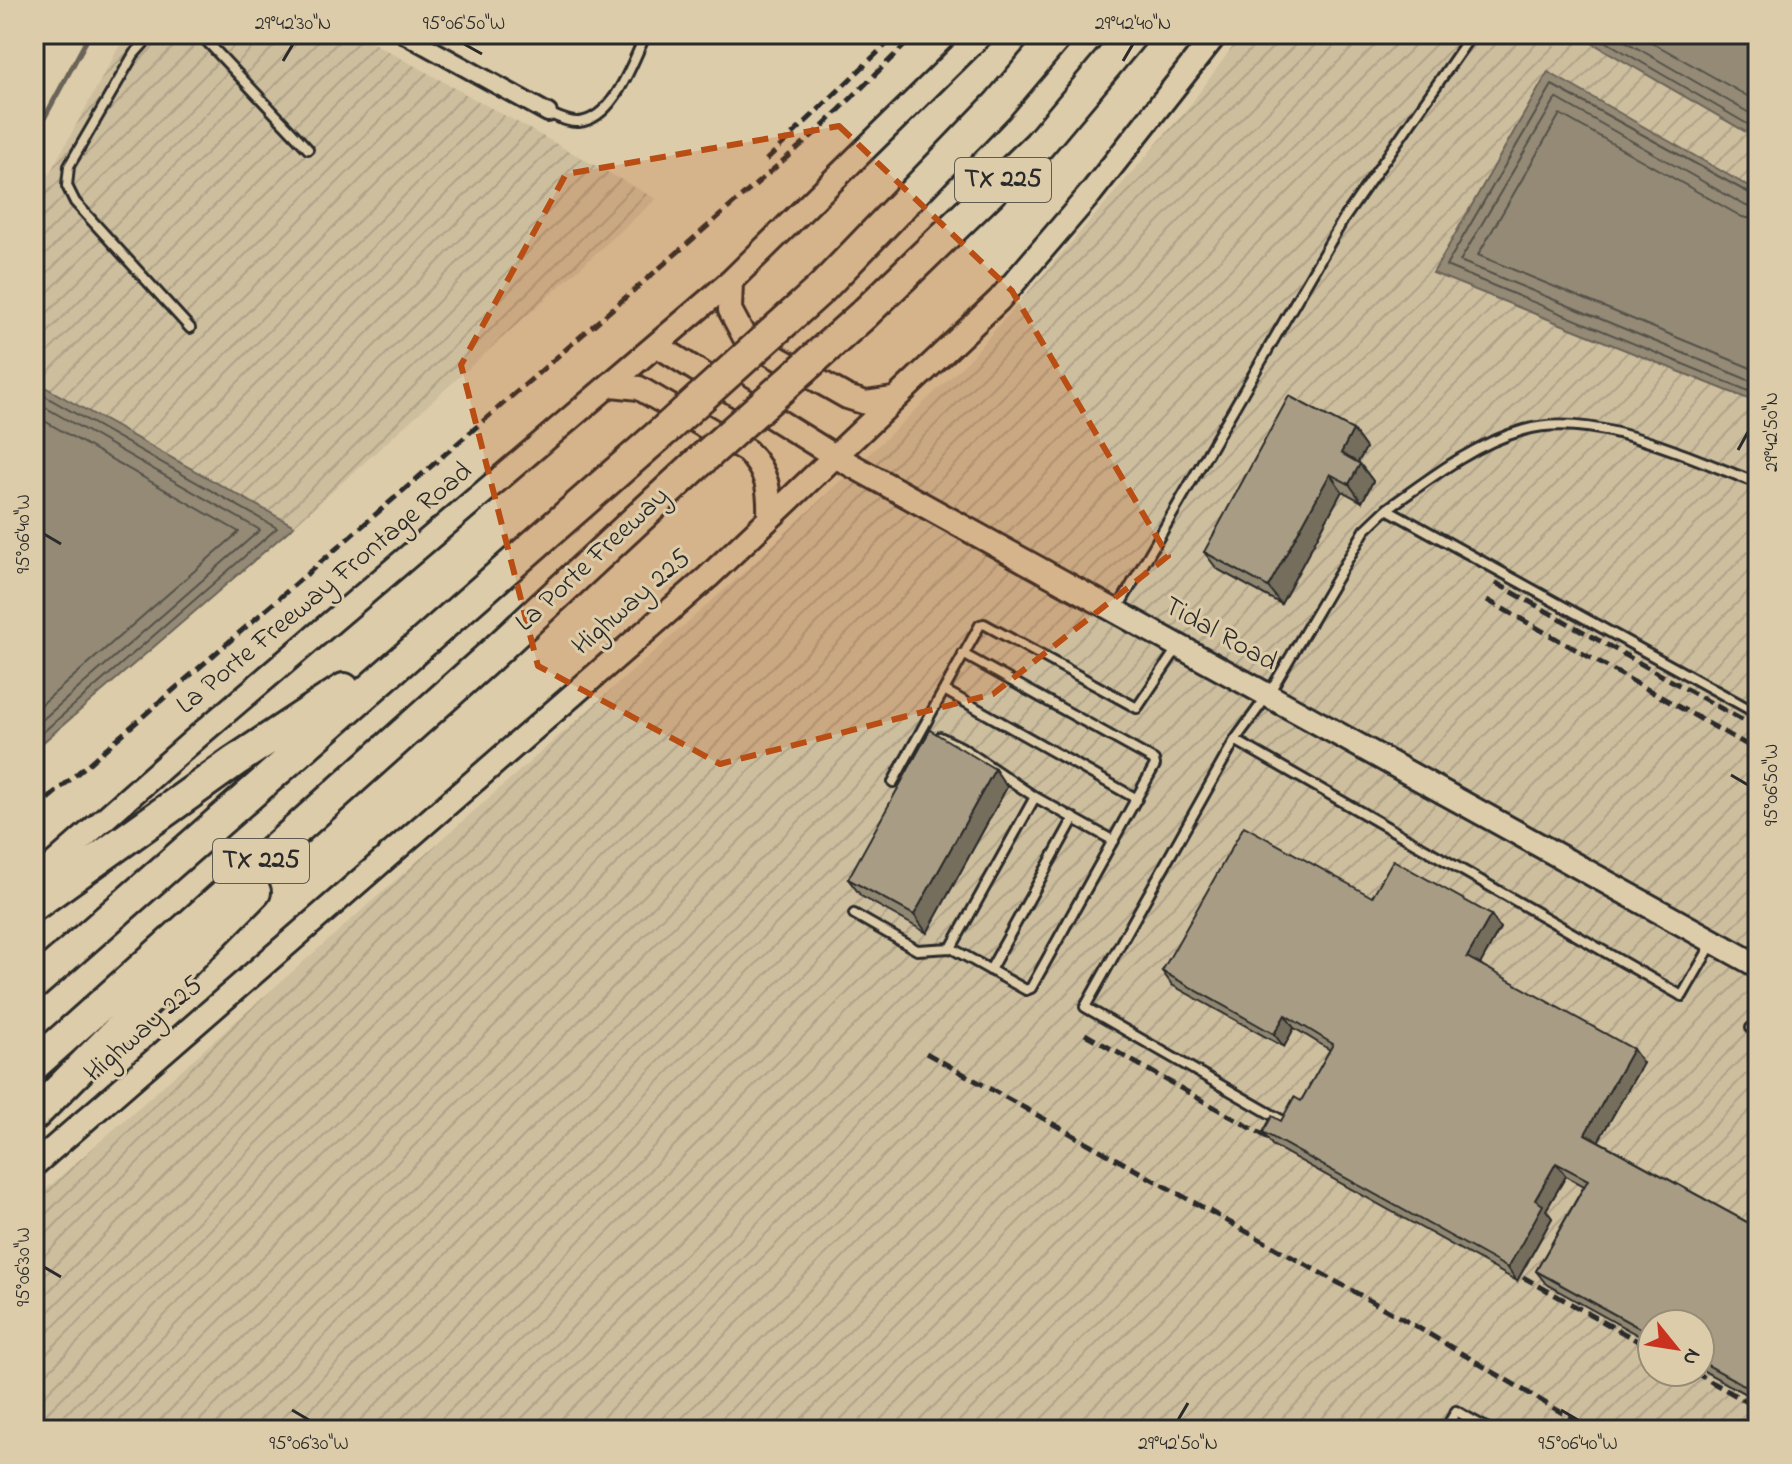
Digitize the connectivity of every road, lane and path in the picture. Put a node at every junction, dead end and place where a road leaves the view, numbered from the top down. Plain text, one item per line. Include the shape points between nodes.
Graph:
1 (152, 34) edge
2 (200, 34) edge
3 (404, 34) edge
4 (646, 34) edge
5 (982, 34) edge
6 (1058, 34) edge
7 (1132, 34) edge
8 (1216, 34) edge
9 (1472, 34) edge
10 (548, 113) joint
11 (308, 149) dead end
12 (731, 281) junction
13 (190, 328) dead end
14 (658, 346) junction
15 (612, 385) junction
16 (893, 399) junction
17 (833, 455) junction
18 (1758, 483) edge
19 (1387, 509) junction
20 (769, 519) junction
21 (1116, 612) junction
22 (439, 626) junction
23 (1179, 646) junction
24 (963, 654) junction
25 (489, 657) junction
26 (944, 690) junction
27 (1268, 695) junction
28 (1758, 714) edge
29 (924, 730) junction
30 (1235, 740) junction
31 (893, 782) dead end
32 (1035, 797) junction
33 (1137, 799) junction
34 (1074, 818) junction
35 (1114, 841) junction
36 (34, 881) edge
37 (34, 905) edge
38 (854, 914) dead end
39 (1713, 942) junction
40 (951, 948) junction
41 (1758, 966) edge
42 (990, 970) junction
43 (34, 984) edge
44 (34, 1065) edge
45 (34, 1115) edge
46 (1283, 1121) edge
47 (34, 1165) edge
48 (1445, 1430) edge
49 (1490, 1430) edge

1 - 13 lane via 134,54 69,166 67,186 75,202
2 - 11 lane
3 - 10 street
4 - 10 lane via 615,95 592,119 575,123
5 - 12 main road
6 - 22 highway, La Porte Freeway / TX 225, bridge via 998,105 822,288
7 - 25 highway, La Porte Freeway / TX 225, bridge via 1039,145 863,315
8 - 16 main road, Highway 225 via 999,300
9 - 21 lane via 1343,220
12 - 14 main road
12 - 16 main road via 730,310 746,340 847,397 866,403
14 - 15 main road, La Porte Freeway Frontage Road
14 - 17 main road, Tidal Road
15 - 20 main road via 639,388 747,451 761,465 770,486
15 - 36 main road, La Porte Freeway Frontage Road
16 - 17 main road, Highway 225
17 - 20 main road, Highway 225
17 - 21 main road, Tidal Road
18 - 19 lane via 1615,432 1559,425 1524,430 1487,444
19 - 27 lane via 1365,530
19 - 28 lane
20 - 47 main road, Highway 225
21 - 23 main road, Tidal Road
22 - 37 highway via 235,761
22 - 43 highway, La Porte Freeway / TX 225
23 - 24 lane via 1137,708 984,624
23 - 27 main road, Tidal Road
24 - 26 lane
24 - 33 lane via 1154,760
25 - 44 highway, La Porte Freeway / TX 225
25 - 45 highway
26 - 29 lane
26 - 33 lane
27 - 30 lane
27 - 39 main road, Tidal Road
29 - 31 lane
29 - 32 lane via 961,747
30 - 39 lane via 1682,996
30 - 46 lane via 1085,1007
32 - 34 lane
32 - 40 lane
33 - 35 lane
34 - 35 lane
34 - 42 lane
35 - 42 lane via 1031,988
38 - 40 lane via 917,950
39 - 41 main road, Tidal Road
40 - 42 lane
48 - 49 lane via 1456,1411

